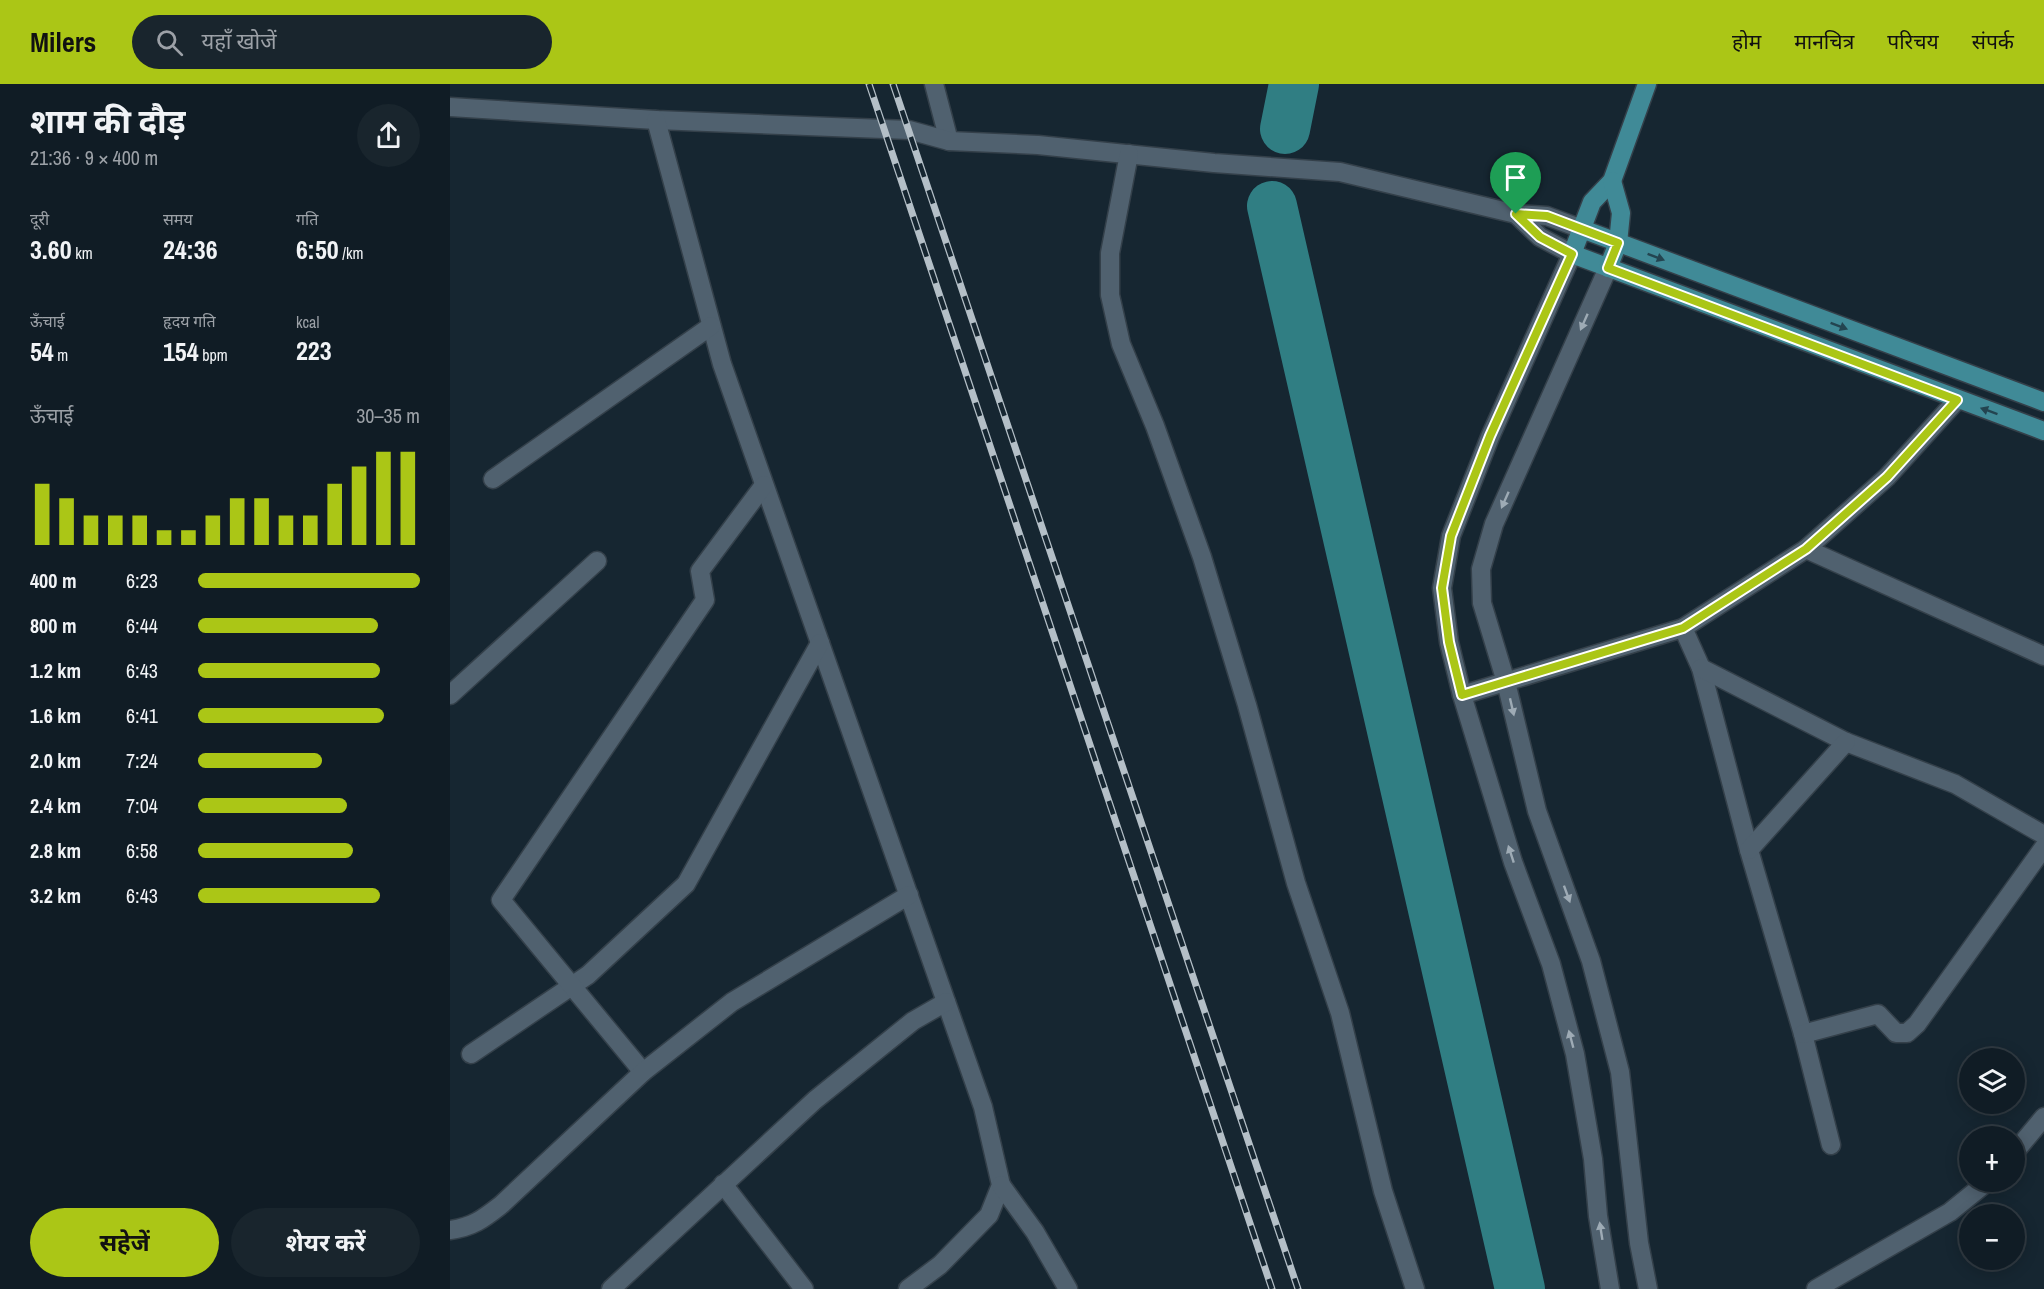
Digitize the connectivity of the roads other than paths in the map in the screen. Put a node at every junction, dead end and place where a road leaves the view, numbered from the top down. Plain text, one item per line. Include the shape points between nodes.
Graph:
1 (934, 84) edge
2 (1647, 84) edge
3 (450, 107) edge
4 (656, 120) junction
5 (950, 141) junction
6 (1129, 154) junction
7 (1612, 181) junction
8 (1516, 214) junction
9 (1582, 229) junction
10 (1618, 243) junction
11 (1572, 254) junction
12 (1608, 268) junction
13 (711, 326) junction
14 (1957, 400) junction
15 (2037, 400) edge
16 (2022, 423) junction
17 (2044, 431) edge
18 (493, 479) dead end
19 (764, 485) junction
20 (1806, 549) junction
21 (597, 561) dead end
22 (1683, 628) junction
23 (820, 643) junction
24 (2044, 656) edge
25 (1701, 668) junction
26 (1506, 682) junction
27 (450, 695) edge
28 (1462, 695) junction
29 (1846, 742) junction
30 (2044, 835) edge
31 (2044, 847) edge
32 (1749, 850) junction
33 (909, 896) junction
34 (573, 985) junction
35 (946, 1002) junction
36 (1803, 1034) junction
37 (471, 1054) dead end
38 (643, 1072) junction
39 (2044, 1117) edge
40 (2025, 1140) edge
41 (1831, 1145) dead end
42 (723, 1184) junction
43 (1001, 1185) junction
44 (1975, 1192) edge
45 (450, 1230) edge
46 (612, 1289) edge
47 (804, 1289) edge
48 (908, 1289) edge
49 (1068, 1289) edge
50 (1415, 1289) edge
51 (1610, 1289) edge
52 (1648, 1289) edge
53 (1816, 1289) edge

1 - 5 street
2 - 7 main road
3 - 4 street
4 - 5 street via 909,130
4 - 13 street
5 - 6 street
6 - 8 street via 1340,172
6 - 50 street via 1110,253 1110,295 1121,344 1202,557 1296,883 1340,1013 1383,1191
7 - 9 main road via 1592,202
7 - 10 main road via 1621,213
8 - 9 street via 1547,216
8 - 11 street via 1540,237
9 - 10 main road
9 - 11 main road
10 - 12 main road
10 -> 15 main road
11 - 12 main road
11 - 28 street via 1490,436 1451,536 1442,588 1449,642
12 - 14 main road
12 -> 26 street via 1494,524 1481,568 1482,603
13 - 18 street
13 - 19 street
16 -> 14 main road
14 - 20 street via 1887,477
15 - 16 main road
16 - 17 main road
19 - 23 street
19 - 34 street via 700,571 705,600 501,900
20 - 22 street
20 - 24 street
21 - 27 street
22 - 25 street
22 - 26 street
23 - 33 street
23 - 34 street via 686,884
25 - 29 street
25 - 32 street
26 - 28 street
26 -> 52 street via 1537,811 1591,961 1620,1072 1639,1243
51 -> 28 street via 1575,1054 1551,964 1513,862
29 - 30 street via 1955,784
29 - 32 street
31 - 36 street via 1917,1024 1906,1033 1896,1033 1878,1014
32 - 36 street
33 - 35 street
33 - 38 street via 732,1002
34 - 37 street
34 - 38 street
35 - 42 street via 913,1020 815,1100
35 - 43 street via 983,1107
36 - 41 street
38 - 45 street via 501,1205 466,1228
39 - 40 street
42 - 46 street
42 - 47 street
43 - 48 street via 989,1215 940,1265
43 - 49 street via 1035,1232
44 - 53 street via 1950,1212

